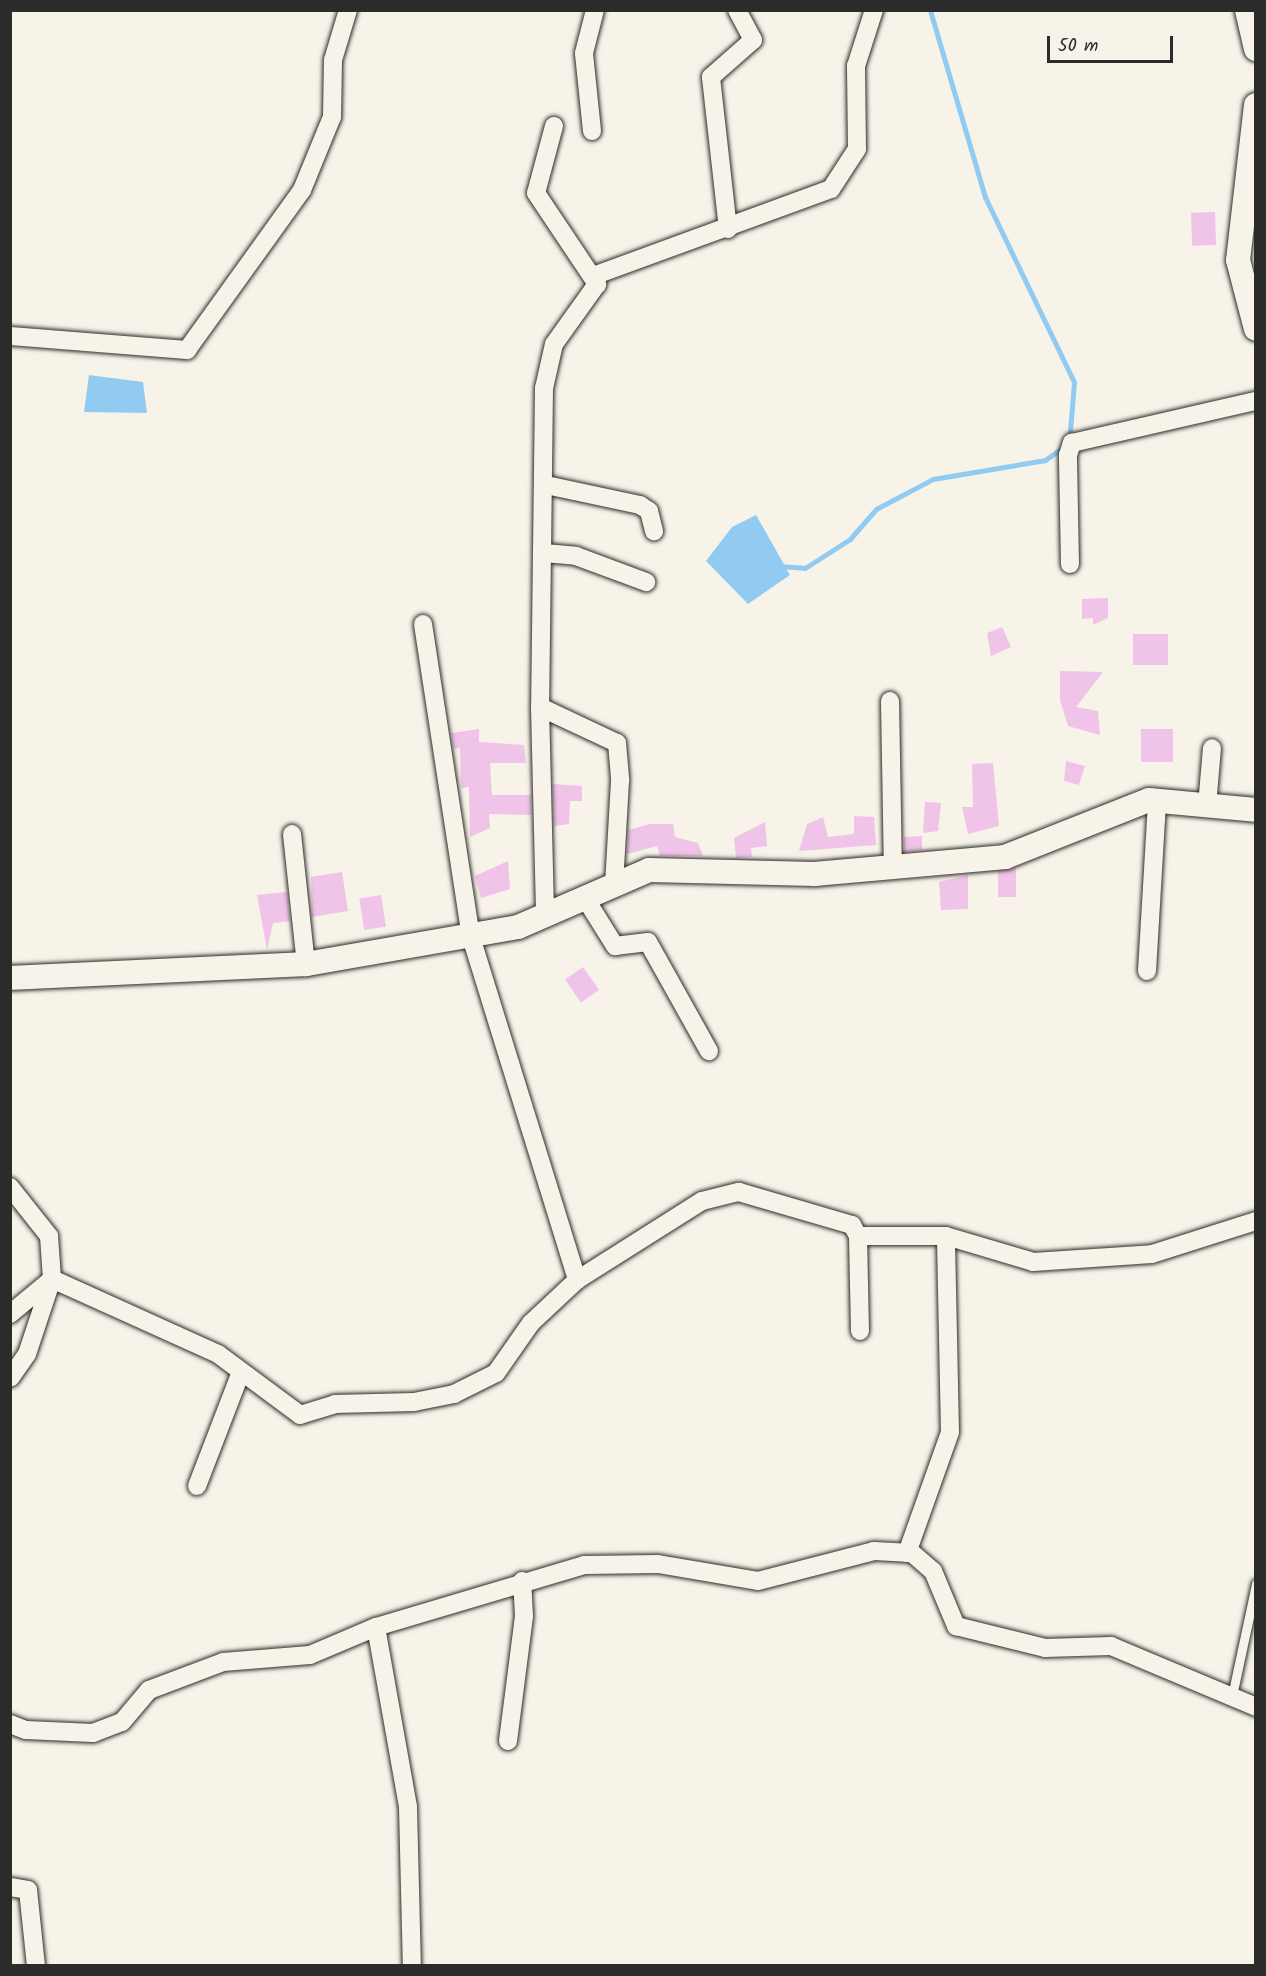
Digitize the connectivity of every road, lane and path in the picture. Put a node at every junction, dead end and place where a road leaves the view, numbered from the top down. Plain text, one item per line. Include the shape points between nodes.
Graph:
1 (348, 10) edge
2 (595, 10) edge
3 (737, 10) edge
4 (874, 10) edge
5 (1247, 10) edge
6 (1256, 49) edge
7 (1256, 105) edge
8 (554, 126) dead end
9 (592, 131) dead end
10 (728, 229) junction
11 (592, 276) junction
12 (1256, 329) edge
13 (10, 336) edge
14 (1256, 401) edge
15 (546, 485) junction
16 (654, 531) dead end
17 (544, 553) junction
18 (1070, 564) dead end
19 (646, 582) dead end
20 (423, 624) dead end
21 (890, 701) dead end
22 (540, 707) junction
23 (1212, 748) dead end
24 (1157, 801) junction
25 (1207, 806) junction
26 (1256, 810) edge
27 (292, 834) dead end
28 (893, 867) junction
29 (614, 885) junction
30 (585, 898) junction
31 (545, 915) junction
32 (471, 936) junction
33 (306, 964) junction
34 (1147, 971) dead end
35 (10, 978) edge
36 (709, 1051) dead end
37 (10, 1187) edge
38 (1256, 1221) edge
39 (858, 1236) junction
40 (946, 1236) junction
41 (52, 1280) junction
42 (577, 1280) junction
43 (10, 1314) edge
44 (860, 1331) dead end
45 (241, 1372) junction
46 (10, 1378) edge
47 (197, 1486) dead end
48 (907, 1553) junction
49 (522, 1581) junction
50 (1256, 1584) edge
51 (376, 1627) junction
52 (1232, 1696) junction
53 (1256, 1707) edge
54 (10, 1724) edge
55 (508, 1741) dead end
56 (10, 1887) edge
57 (36, 1965) edge
58 (412, 1965) edge

1 - 13 street via 333,60 332,117 302,190 187,350
2 - 9 street via 584,53
3 - 10 street via 753,40 711,77
4 - 10 street via 856,66 858,149 831,189
5 - 6 street
7 - 12 street via 1238,260
8 - 11 street via 536,193 545,214
10 - 11 street
11 - 15 street via 597,284 554,344 544,388
14 - 18 street via 1072,443 1068,454
15 - 16 street via 640,505 649,511
15 - 17 street
17 - 19 street via 576,556
17 - 22 street
20 - 32 street
21 - 28 street
22 - 29 street via 617,743 620,781
22 - 31 street
23 - 25 street
24 - 25 street
24 - 28 street via 1005,857
24 - 34 street
25 - 26 street
27 - 33 street
28 - 29 street via 815,874 649,870
29 - 30 street
30 - 31 street
30 - 36 street via 615,946 648,942
31 - 32 street
32 - 33 street
32 - 42 street
33 - 35 street
37 - 41 street via 49,1236
38 - 40 street via 1152,1254 1033,1262
39 - 40 street
39 - 42 street via 852,1225 740,1192 702,1201
39 - 44 street
40 - 48 street via 950,1432
41 - 43 street
41 - 45 street via 164,1327
41 - 46 street via 27,1354
42 - 45 street via 531,1323 496,1372 454,1394 365,1407 335,1404 300,1415
45 - 47 street
48 - 49 street via 874,1551 812,1572 758,1581 658,1564 584,1565
48 - 52 street via 933,1571 956,1626 1045,1648 1111,1646
49 - 51 street
49 - 55 street via 524,1616
50 - 52 lane
51 - 54 street via 310,1655 223,1662 149,1690 122,1722 93,1733 26,1730
51 - 58 street via 411,1840
52 - 53 street
56 - 57 street via 28,1890

